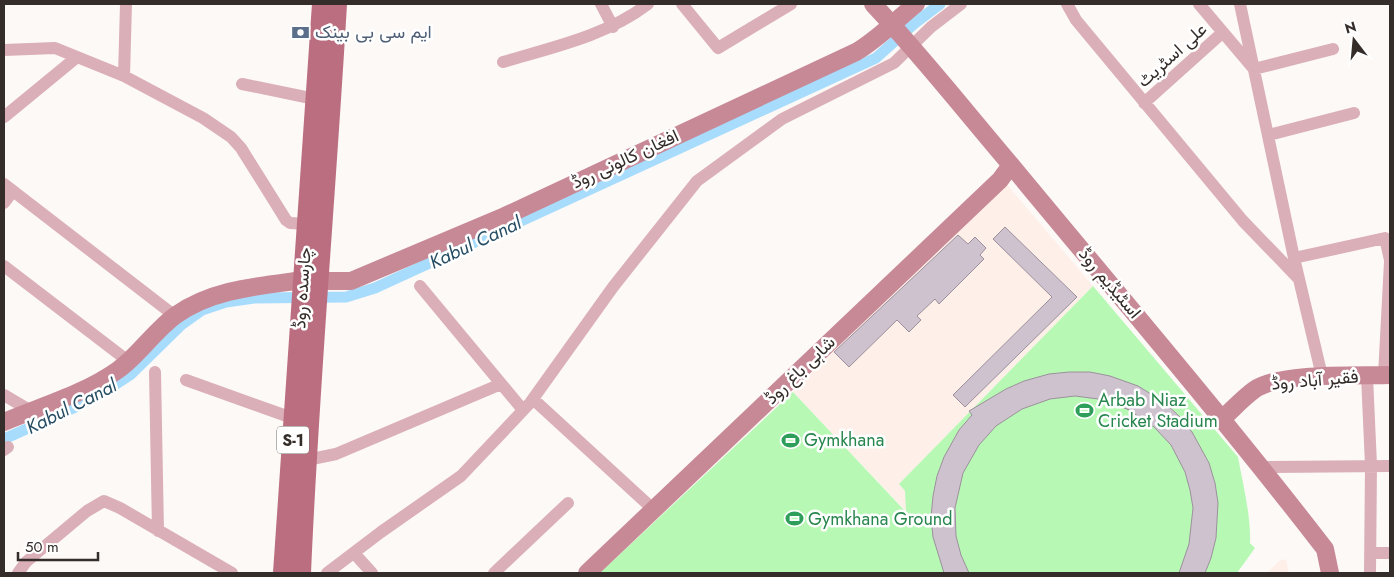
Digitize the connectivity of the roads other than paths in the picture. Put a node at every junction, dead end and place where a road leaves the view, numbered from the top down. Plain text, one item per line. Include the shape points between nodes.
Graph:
1 (126, 4) edge
2 (322, 4) edge
3 (337, 4) edge
4 (600, 4) edge
5 (648, 4) edge
6 (682, 4) edge
7 (791, 4) edge
8 (873, 4) edge
9 (916, 4) edge
10 (961, 4) edge
11 (1067, 4) edge
12 (1199, 4) edge
13 (1240, 4) edge
14 (893, 26) junction
15 (614, 27) junction
16 (1222, 33) junction
17 (910, 46) junction
18 (1333, 49) dead end
19 (4, 50) edge
20 (77, 57) junction
21 (503, 62) dead end
22 (1254, 69) junction
23 (124, 76) junction
24 (242, 84) dead end
25 (315, 99) junction
26 (1144, 102) junction
27 (1354, 113) dead end
28 (4, 117) edge
29 (1269, 135) junction
30 (1011, 165) junction
31 (8, 187) edge
32 (4, 203) edge
33 (307, 224) junction
34 (1294, 258) junction
35 (1390, 261) edge
36 (4, 266) edge
37 (1300, 280) junction
38 (420, 286) dead end
39 (310, 293) junction
40 (175, 316) junction
41 (128, 360) junction
42 (155, 372) dead end
43 (1322, 376) junction
44 (1380, 376) edge
45 (186, 380) dead end
46 (501, 384) junction
47 (4, 394) edge
48 (533, 399) junction
49 (523, 410) junction
50 (31, 411) junction
51 (1223, 418) junction
52 (295, 420) junction
53 (4, 422) edge
54 (307, 460) junction
55 (1371, 465) junction
56 (1261, 466) junction
57 (1390, 466) edge
58 (568, 502) dead end
59 (654, 510) junction
60 (158, 531) junction
61 (354, 553) junction
62 (1371, 553) junction
63 (1390, 553) edge
64 (18, 573) edge
65 (232, 573) edge
66 (283, 573) edge
67 (301, 573) edge
68 (327, 573) edge
69 (372, 573) edge
70 (494, 573) edge
71 (588, 573) edge
72 (1330, 573) edge
73 (1370, 573) edge

1 - 23 street
2 - 25 main road, چارسدہ روڈ
3 - 39 main road, چارسدہ روڈ
4 - 15 street
5 - 15 street
6 - 7 street via 718,48
8 - 14 main road, اسٹیڈیم روڈ
9 - 14 main road, افغان کالونی روڈ
10 - 17 street
11 - 26 street via 1076,20
12 - 16 street
13 - 22 street
14 - 17 main road, اسٹیڈیم روڈ
14 - 39 main road, افغان کالونی روڈ via 856,52 505,216 351,281
15 - 21 street
16 - 22 street
16 - 26 street, علی اسٹریٹ
17 - 30 main road, اسٹیڈیم روڈ
17 - 48 street via 894,63 782,119 697,181 613,287
18 - 22 street
19 - 20 street via 55,48
20 - 23 street
20 - 28 street
22 - 29 street
23 - 33 street via 204,118 231,137 286,220
24 - 25 street
25 - 33 main road, چارسدہ روڈ
26 - 37 street via 1243,221
27 - 29 street
29 - 34 street
30 - 51 main road, اسٹیڈیم روڈ
30 - 59 main road, شاہی باغ روڈ via 1000,180
31 - 32 street
31 - 40 street
33 - 39 main road, چارسدہ روڈ
34 - 35 street via 1385,238
34 - 37 street
35 - 44 street
36 - 41 street
37 - 43 street
38 - 46 street
39 - 40 main road, افغان کالونی روڈ via 253,286 209,297
39 - 52 main road, چارسدہ روڈ / S-1
39 - 54 main road, چارسدہ روڈ / S-1
40 - 41 main road, افغان کالونی روڈ
41 - 50 main road, افغان کالونی روڈ via 99,382
42 - 60 street
43 - 44 main road, فقیر آباد روڈ
43 - 51 main road, فقیر آباد روڈ via 1273,381 1255,389
44 - 55 street
45 - 52 street
46 - 49 street
46 - 54 street via 336,454
47 - 50 street
48 - 49 street
48 - 59 street
49 - 61 street via 461,476
50 - 53 main road, افغان کالونی روڈ
51 - 56 main road, اسٹیڈیم روڈ
52 - 66 main road, چارسدہ روڈ / S-1
54 - 67 main road, چارسدہ روڈ / S-1
55 - 56 street
55 - 57 street
55 - 62 street
56 - 72 main road, اسٹیڈیم روڈ via 1325,549
58 - 70 street
59 - 71 main road, شاہی باغ روڈ
60 - 64 street via 104,501 87,510 26,562
60 - 65 street
61 - 68 street
61 - 69 street
62 - 63 street
62 - 73 street

